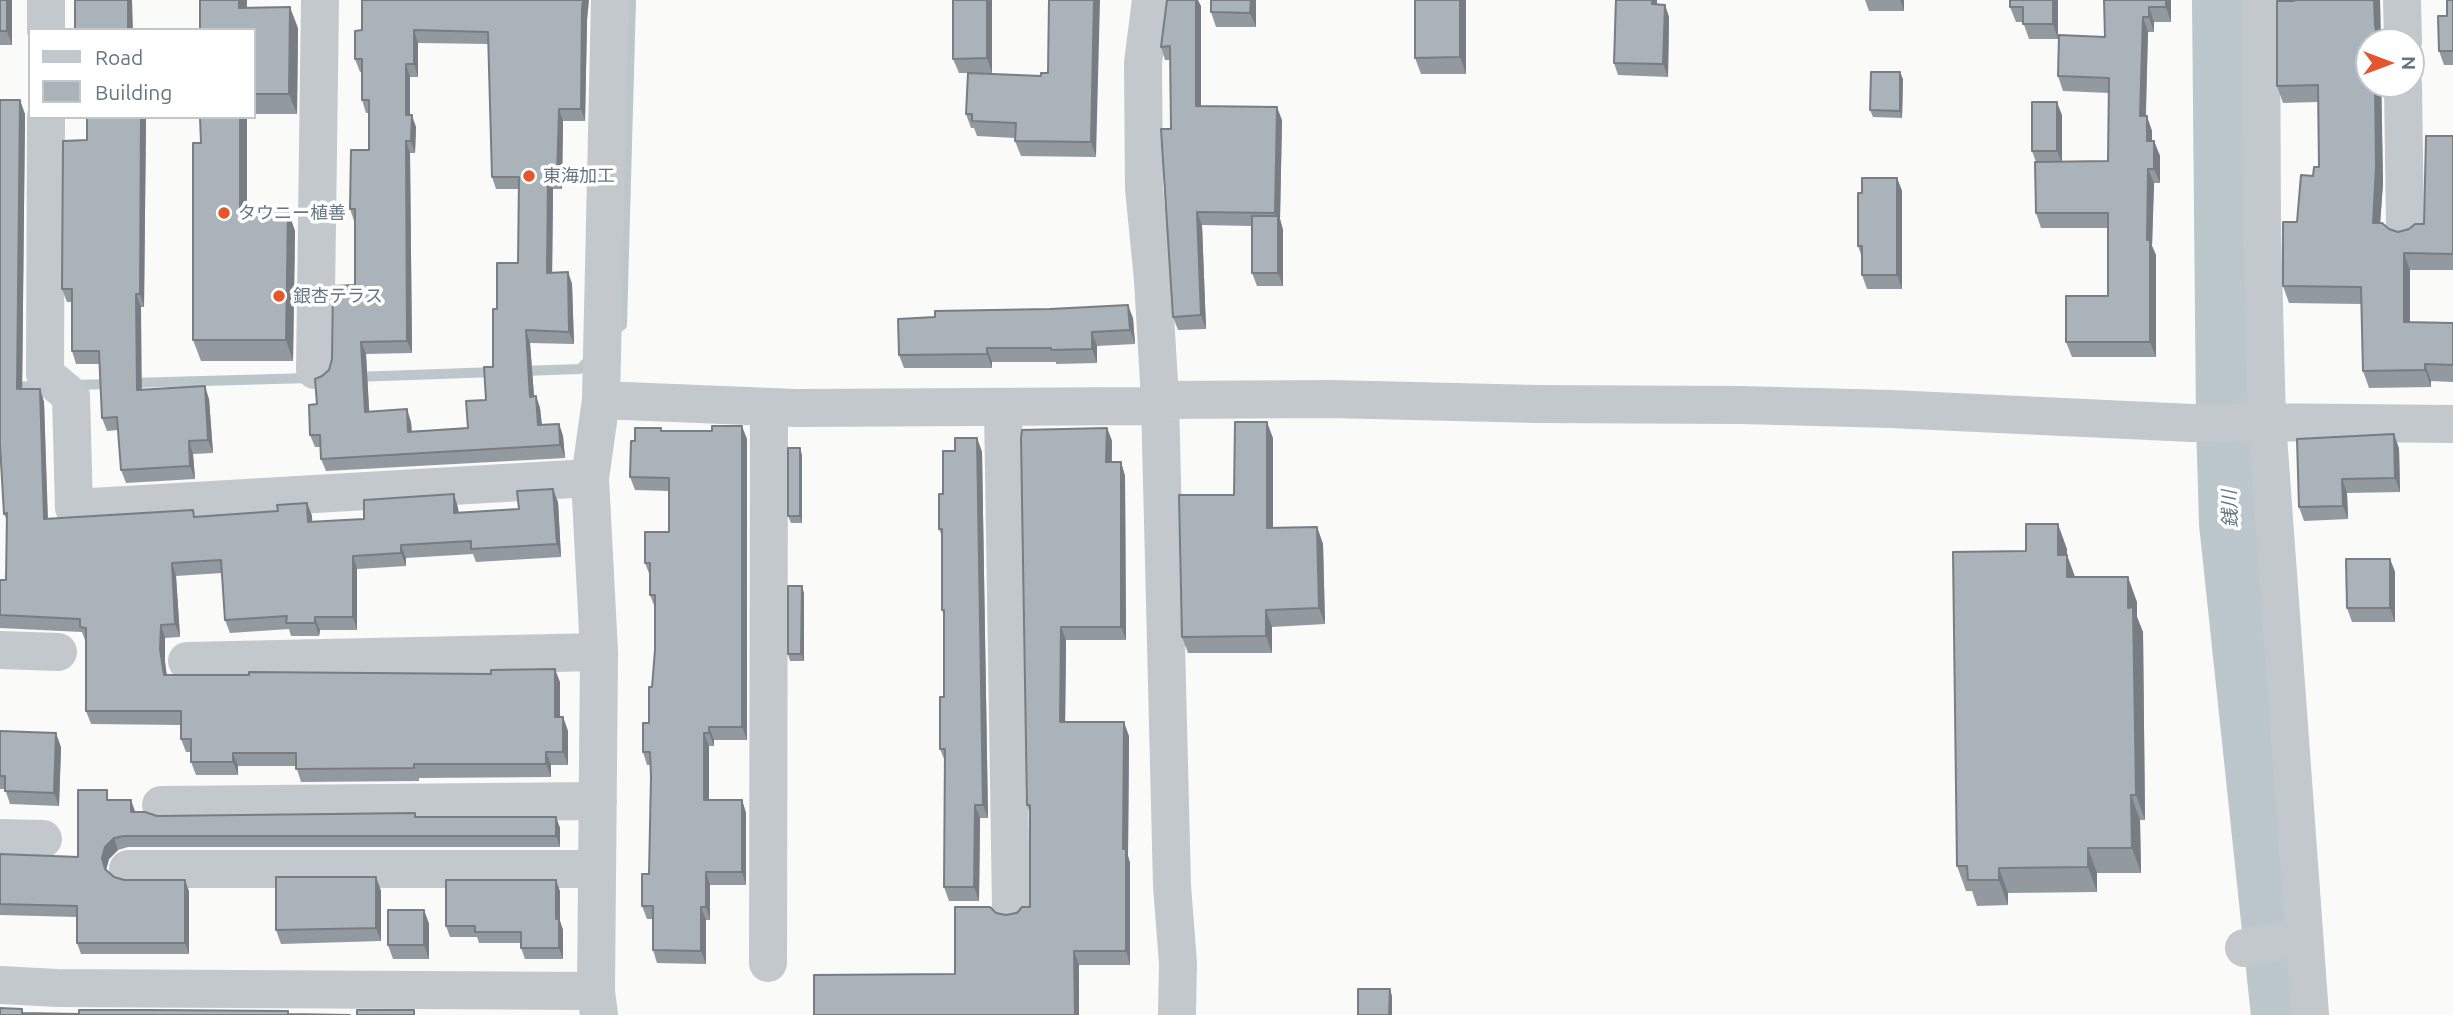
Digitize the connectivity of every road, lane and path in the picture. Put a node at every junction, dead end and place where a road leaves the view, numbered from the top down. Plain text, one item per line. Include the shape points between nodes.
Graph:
1 (46, 0) edge
2 (320, 0) edge
3 (610, 0) edge
4 (1151, 0) edge
5 (2260, 0) edge
6 (2402, 0) edge
7 (46, 28) edge
8 (2403, 28) edge
9 (2403, 98) edge
10 (46, 119) edge
11 (2405, 227) edge
12 (316, 370) dead end
13 (601, 400) junction
14 (1160, 400) junction
15 (769, 407) junction
16 (1003, 409) junction
17 (2262, 422) junction
18 (2453, 424) edge
19 (590, 478) junction
20 (0, 650) edge
21 (58, 652) dead end
22 (599, 652) junction
23 (187, 661) dead end
24 (598, 801) junction
25 (161, 804) dead end
26 (0, 838) edge
27 (43, 839) dead end
28 (128, 869) dead end
29 (597, 869) junction
30 (1011, 907) dead end
31 (2297, 938) junction
32 (2246, 947) dead end
33 (768, 963) dead end
34 (0, 985) edge
35 (57, 1001) edge
36 (597, 1003) edge
37 (1177, 1015) edge
38 (2310, 1015) edge

1 - 7 street
2 - 12 street
3 - 13 street
4 - 14 street via 1143,63 1144,188
5 - 17 street
6 - 8 street
9 - 11 street
10 - 19 street via 46,374 71,396 74,508
13 - 15 street
13 - 19 street
14 - 16 street via 1147,407
14 - 17 street via 1741,405
14 - 37 street
15 - 16 street
15 - 33 street
16 - 30 street
17 - 18 street
17 - 31 street
19 - 22 street
20 - 21 street
22 - 23 street
22 - 24 street
24 - 25 street
24 - 29 street
26 - 27 street
28 - 29 street
29 - 36 street
31 - 32 street
31 - 38 street
34 - 35 street
35 - 36 street

